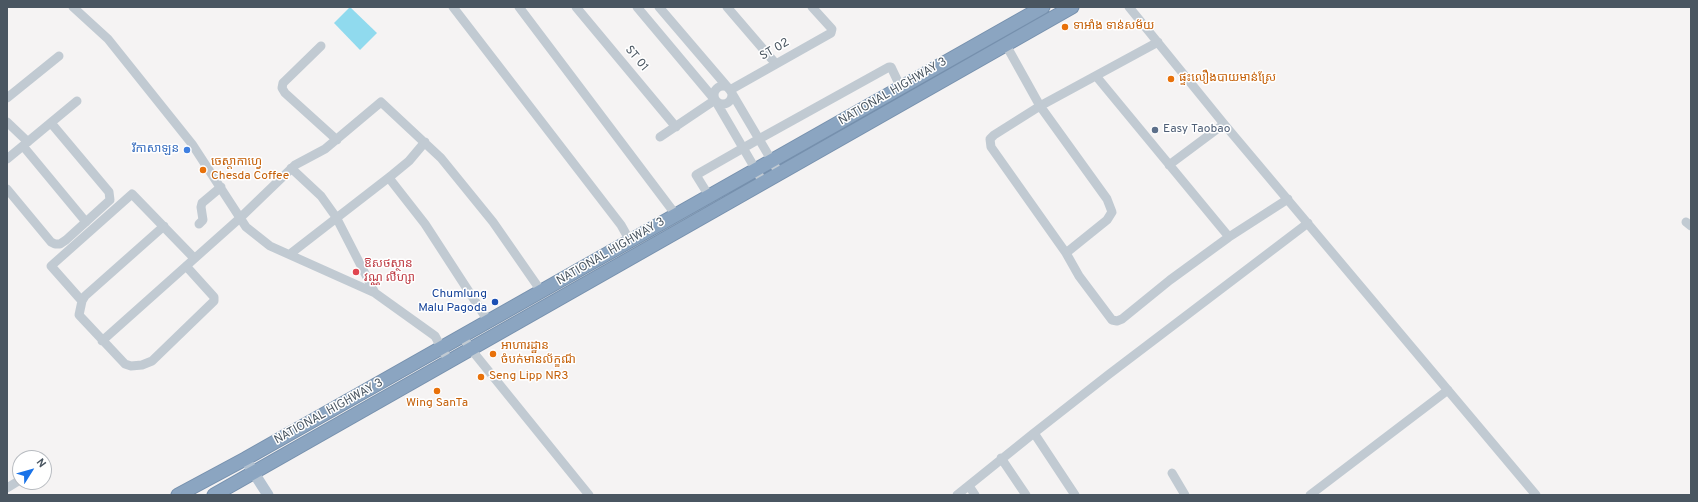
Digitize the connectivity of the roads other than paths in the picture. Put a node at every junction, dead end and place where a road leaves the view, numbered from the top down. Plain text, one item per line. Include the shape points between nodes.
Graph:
1 (73, 7) edge
2 (453, 7) edge
3 (519, 7) edge
4 (576, 7) edge
5 (637, 7) edge
6 (659, 7) edge
7 (727, 7) edge
8 (812, 7) edge
9 (1043, 7) edge
10 (1072, 7) edge
11 (1129, 7) edge
12 (1158, 42) junction
13 (1006, 44) junction
14 (322, 46) dead end
15 (59, 56) dead end
16 (776, 64) junction
17 (1096, 76) junction
18 (901, 88) junction
19 (730, 90) junction
20 (7, 98) edge
21 (715, 100) junction
22 (77, 101) dead end
23 (1040, 106) junction
24 (7, 122) edge
25 (51, 123) junction
26 (1224, 124) junction
27 (676, 127) junction
28 (660, 137) dead end
29 (759, 139) junction
30 (337, 140) junction
31 (425, 142) junction
32 (25, 144) junction
33 (743, 148) junction
34 (7, 159) edge
35 (772, 161) junction
36 (1169, 166) junction
37 (291, 168) junction
38 (756, 170) junction
39 (779, 173) junction
40 (389, 178) junction
41 (763, 182) junction
42 (221, 187) junction
43 (7, 188) edge
44 (709, 196) junction
45 (1288, 199) junction
46 (676, 215) junction
47 (336, 217) junction
48 (240, 218) junction
49 (86, 222) junction
50 (1308, 223) junction
51 (199, 224) dead end
52 (164, 226) junction
53 (1229, 237) junction
54 (630, 241) junction
55 (1066, 253) junction
56 (290, 254) junction
57 (194, 258) junction
58 (186, 266) junction
59 (541, 291) junction
60 (376, 293) junction
61 (82, 301) junction
62 (488, 321) junction
63 (462, 336) junction
64 (102, 341) junction
65 (441, 348) junction
66 (470, 348) junction
67 (448, 360) junction
68 (1448, 390) junction
69 (1034, 433) junction
70 (1001, 458) junction
71 (245, 459) junction
72 (253, 473) junction
73 (1172, 473) dead end
74 (969, 486) junction
75 (178, 495) edge
76 (214, 495) edge
77 (268, 495) edge
78 (589, 495) edge
79 (957, 495) edge
80 (974, 495) edge
81 (1026, 495) edge
82 (1075, 495) edge
83 (1185, 495) edge
84 (1310, 495) edge
85 (1536, 495) edge

1 - 42 street via 108,39 192,144
2 - 54 street via 621,225
3 - 46 street
4 - 27 street, ST 01
5 - 21 street
6 - 19 street
7 - 16 street
8 - 16 street, ST 02 via 832,31
9 - 18 highway, NATIONAL HIGHWAY 3
10 - 13 highway, NATIONAL HIGHWAY 3
11 - 12 street
12 - 17 street
12 - 26 street
13 - 23 street
13 - 39 highway, NATIONAL HIGHWAY 3
14 - 30 street via 283,83 282,88
15 - 20 street
16 - 19 street, ST 02
17 - 23 street
17 - 36 street
18 - 29 street via 889,67
18 - 35 highway, NATIONAL HIGHWAY 3
19 - 21 street via 725,86 719,87 714,94
19 - 21 street via 731,98 728,103 720,104
19 - 29 street
21 - 27 street
21 - 33 street
22 - 25 street
23 - 55 street via 1107,199 1112,212 1107,220
23 - 55 street via 994,135 990,139 991,147
24 - 32 street
25 - 32 street
25 - 49 street via 109,192 110,200
26 - 36 street
26 - 45 street
27 - 28 street
29 - 33 street
29 - 35 street
30 - 31 street via 380,102
30 - 37 street
31 - 40 street via 409,161
31 - 59 street via 493,222
32 - 34 street
32 - 49 street
33 - 38 street
33 - 44 street via 696,176
35 - 38 highway, NATIONAL HIGHWAY 3
35 - 39 street
36 - 53 street
37 - 47 street via 321,196
37 - 48 street
38 - 41 street
38 - 44 highway, NATIONAL HIGHWAY 3
39 - 41 highway, NATIONAL HIGHWAY 3
40 - 47 street
40 - 62 street via 425,224
41 - 66 highway, NATIONAL HIGHWAY 3
42 - 48 street
42 - 51 street via 202,203 203,220
43 - 49 street via 55,244 66,240
44 - 46 highway, NATIONAL HIGHWAY 3
45 - 50 street
45 - 53 street
46 - 54 highway, NATIONAL HIGHWAY 3
47 - 56 street
47 - 60 street
48 - 56 street via 246,227 270,246
48 - 57 street
50 - 68 street
50 - 69 street
52 - 57 street
52 - 61 street
52 - 61 street via 132,194 51,266
53 - 55 street via 1117,321 1112,320 1079,276
54 - 59 highway, NATIONAL HIGHWAY 3
56 - 60 street
57 - 58 street
58 - 64 street
58 - 64 street via 214,297 214,301 156,358 142,365 125,364
59 - 62 highway, NATIONAL HIGHWAY 3
60 - 65 street via 434,336
61 - 64 street via 79,315
62 - 63 highway, NATIONAL HIGHWAY 3
63 - 65 highway, NATIONAL HIGHWAY 3
63 - 66 street
65 - 67 street
65 - 71 highway, NATIONAL HIGHWAY 3
66 - 67 highway, NATIONAL HIGHWAY 3
66 - 78 street
67 - 72 highway, NATIONAL HIGHWAY 3
68 - 84 street
68 - 85 street
69 - 70 street
69 - 82 street
70 - 74 street
70 - 81 street
71 - 72 main road
71 - 75 highway, NATIONAL HIGHWAY 3
72 - 76 highway, NATIONAL HIGHWAY 3
72 - 77 main road
73 - 83 street
74 - 79 street
74 - 80 street

